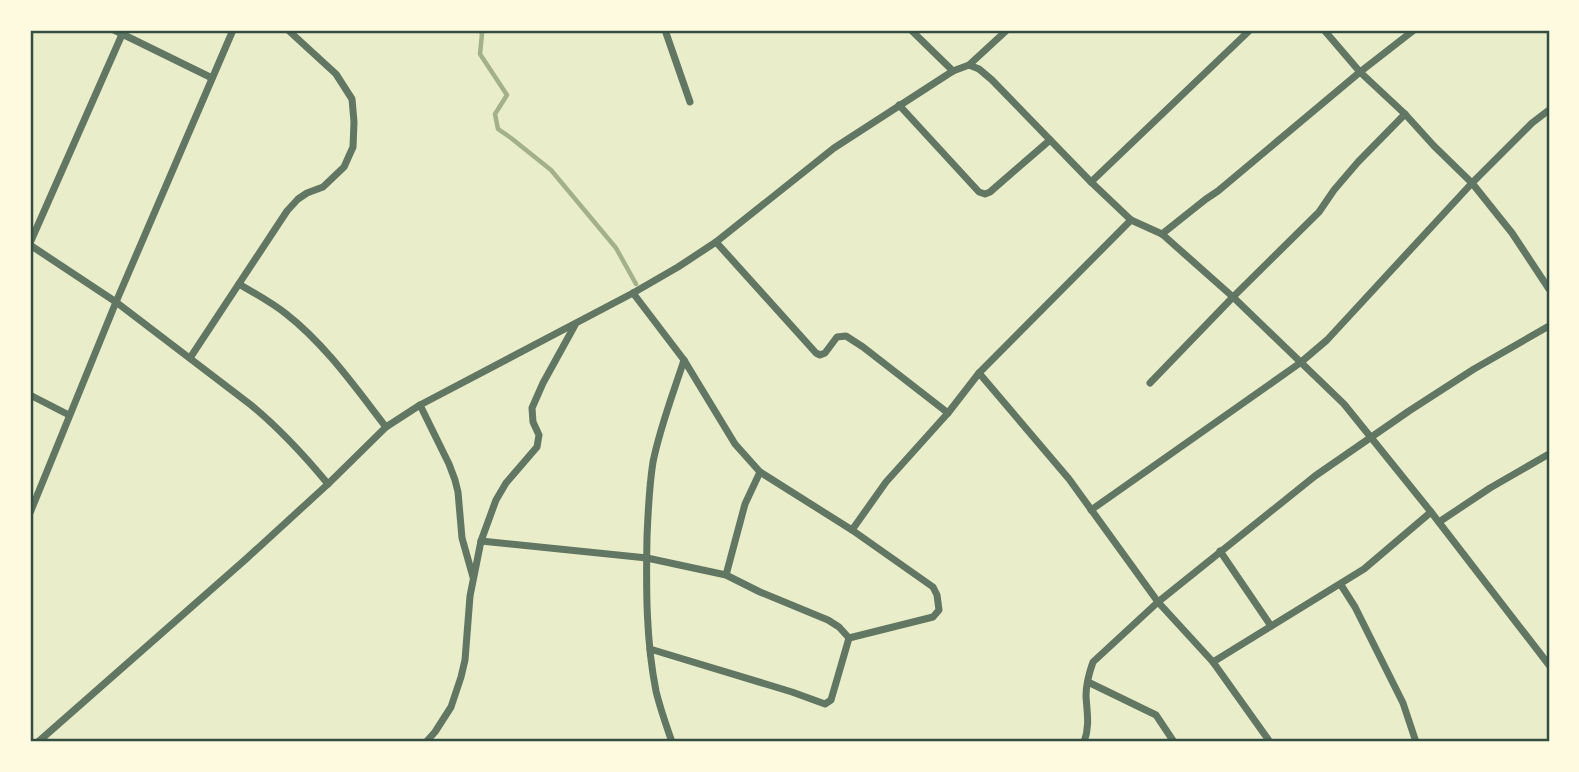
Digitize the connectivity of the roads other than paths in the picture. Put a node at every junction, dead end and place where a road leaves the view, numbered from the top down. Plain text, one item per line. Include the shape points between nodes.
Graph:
1 (114, 30) edge
2 (233, 30) edge
3 (288, 30) edge
4 (665, 30) edge
5 (911, 30) edge
6 (1007, 30) edge
7 (1250, 30) edge
8 (1324, 30) edge
9 (1414, 30) edge
10 (123, 32) edge
11 (970, 65) junction
12 (953, 71) junction
13 (1360, 72) junction
14 (212, 78) junction
15 (690, 102) dead end
16 (899, 105) junction
17 (1549, 110) edge
18 (1405, 114) junction
19 (1050, 140) junction
20 (1091, 182) junction
21 (1472, 183) junction
22 (1131, 220) junction
23 (1162, 234) junction
24 (716, 242) junction
25 (30, 244) edge
26 (239, 284) junction
27 (1549, 289) edge
28 (633, 293) junction
29 (1233, 297) junction
30 (116, 302) junction
31 (575, 324) junction
32 (1549, 326) edge
33 (190, 358) junction
34 (684, 360) junction
35 (1300, 363) junction
36 (979, 373) junction
37 (1150, 383) dead end
38 (30, 395) edge
39 (420, 405) junction
40 (948, 412) junction
41 (69, 415) junction
42 (386, 427) junction
43 (1371, 437) junction
44 (1549, 454) edge
45 (760, 472) junction
46 (328, 484) junction
47 (1091, 510) junction
48 (1432, 512) junction
49 (30, 513) edge
50 (1439, 522) junction
51 (852, 530) junction
52 (481, 541) junction
53 (1220, 551) junction
54 (647, 558) junction
55 (726, 575) junction
56 (473, 578) junction
57 (1341, 585) junction
58 (1158, 602) junction
59 (1271, 626) junction
60 (849, 638) junction
61 (650, 649) junction
62 (1213, 662) junction
63 (1549, 665) edge
64 (1087, 682) junction
65 (38, 742) edge
66 (426, 742) edge
67 (672, 742) edge
68 (1084, 742) edge
69 (1174, 742) edge
70 (1270, 742) edge
71 (1416, 742) edge

1 - 10 street
2 - 14 street
3 - 26 street via 336,74 352,99 353,148 344,167 287,211
4 - 15 street
5 - 12 street
6 - 11 street
7 - 20 street
8 - 13 street
9 - 13 street
10 - 14 street
10 - 25 street
11 - 12 street
11 - 19 street via 992,80
12 - 16 street
13 - 18 street
13 - 23 street
14 - 30 street
16 - 19 street via 985,194
16 - 24 street via 834,148
17 - 21 street
18 - 21 street
18 - 29 street via 1357,162 1319,212
19 - 20 street
20 - 22 street
21 - 27 street
21 - 35 street via 1327,340
22 - 23 street
22 - 36 street
23 - 29 street
24 - 28 street
24 - 40 street via 816,353 825,353 837,337 846,336
25 - 30 street
26 - 33 street
26 - 42 street via 285,312 319,344
28 - 31 street
28 - 34 street
29 - 35 street
29 - 37 street
30 - 33 street
30 - 41 street
31 - 39 street
31 - 52 street via 532,408 539,435 537,447 506,483
32 - 43 street
33 - 46 street via 272,422
34 - 45 street via 735,444
34 - 54 street via 653,464
35 - 43 street
35 - 47 street
36 - 40 street
36 - 47 street
38 - 41 street
39 - 42 street
39 - 56 street via 455,480 462,538
40 - 51 street via 886,482
41 - 49 street
42 - 46 street
43 - 48 street
43 - 53 street
44 - 50 street
45 - 51 street
45 - 55 street via 745,504
46 - 65 street
47 - 58 street
48 - 50 street
48 - 57 street
50 - 63 street
51 - 60 street via 933,587 939,610 933,617
52 - 54 street
52 - 56 street
53 - 58 street
53 - 59 street
54 - 55 street
54 - 61 street
55 - 60 street via 828,620
56 - 66 street via 461,677 451,706
57 - 59 street
57 - 71 street via 1403,703
58 - 62 street
58 - 64 street via 1093,662
59 - 62 street
60 - 61 street via 831,700 825,704
61 - 67 street via 657,694
62 - 70 street
64 - 68 street via 1089,724
64 - 69 street via 1156,715

